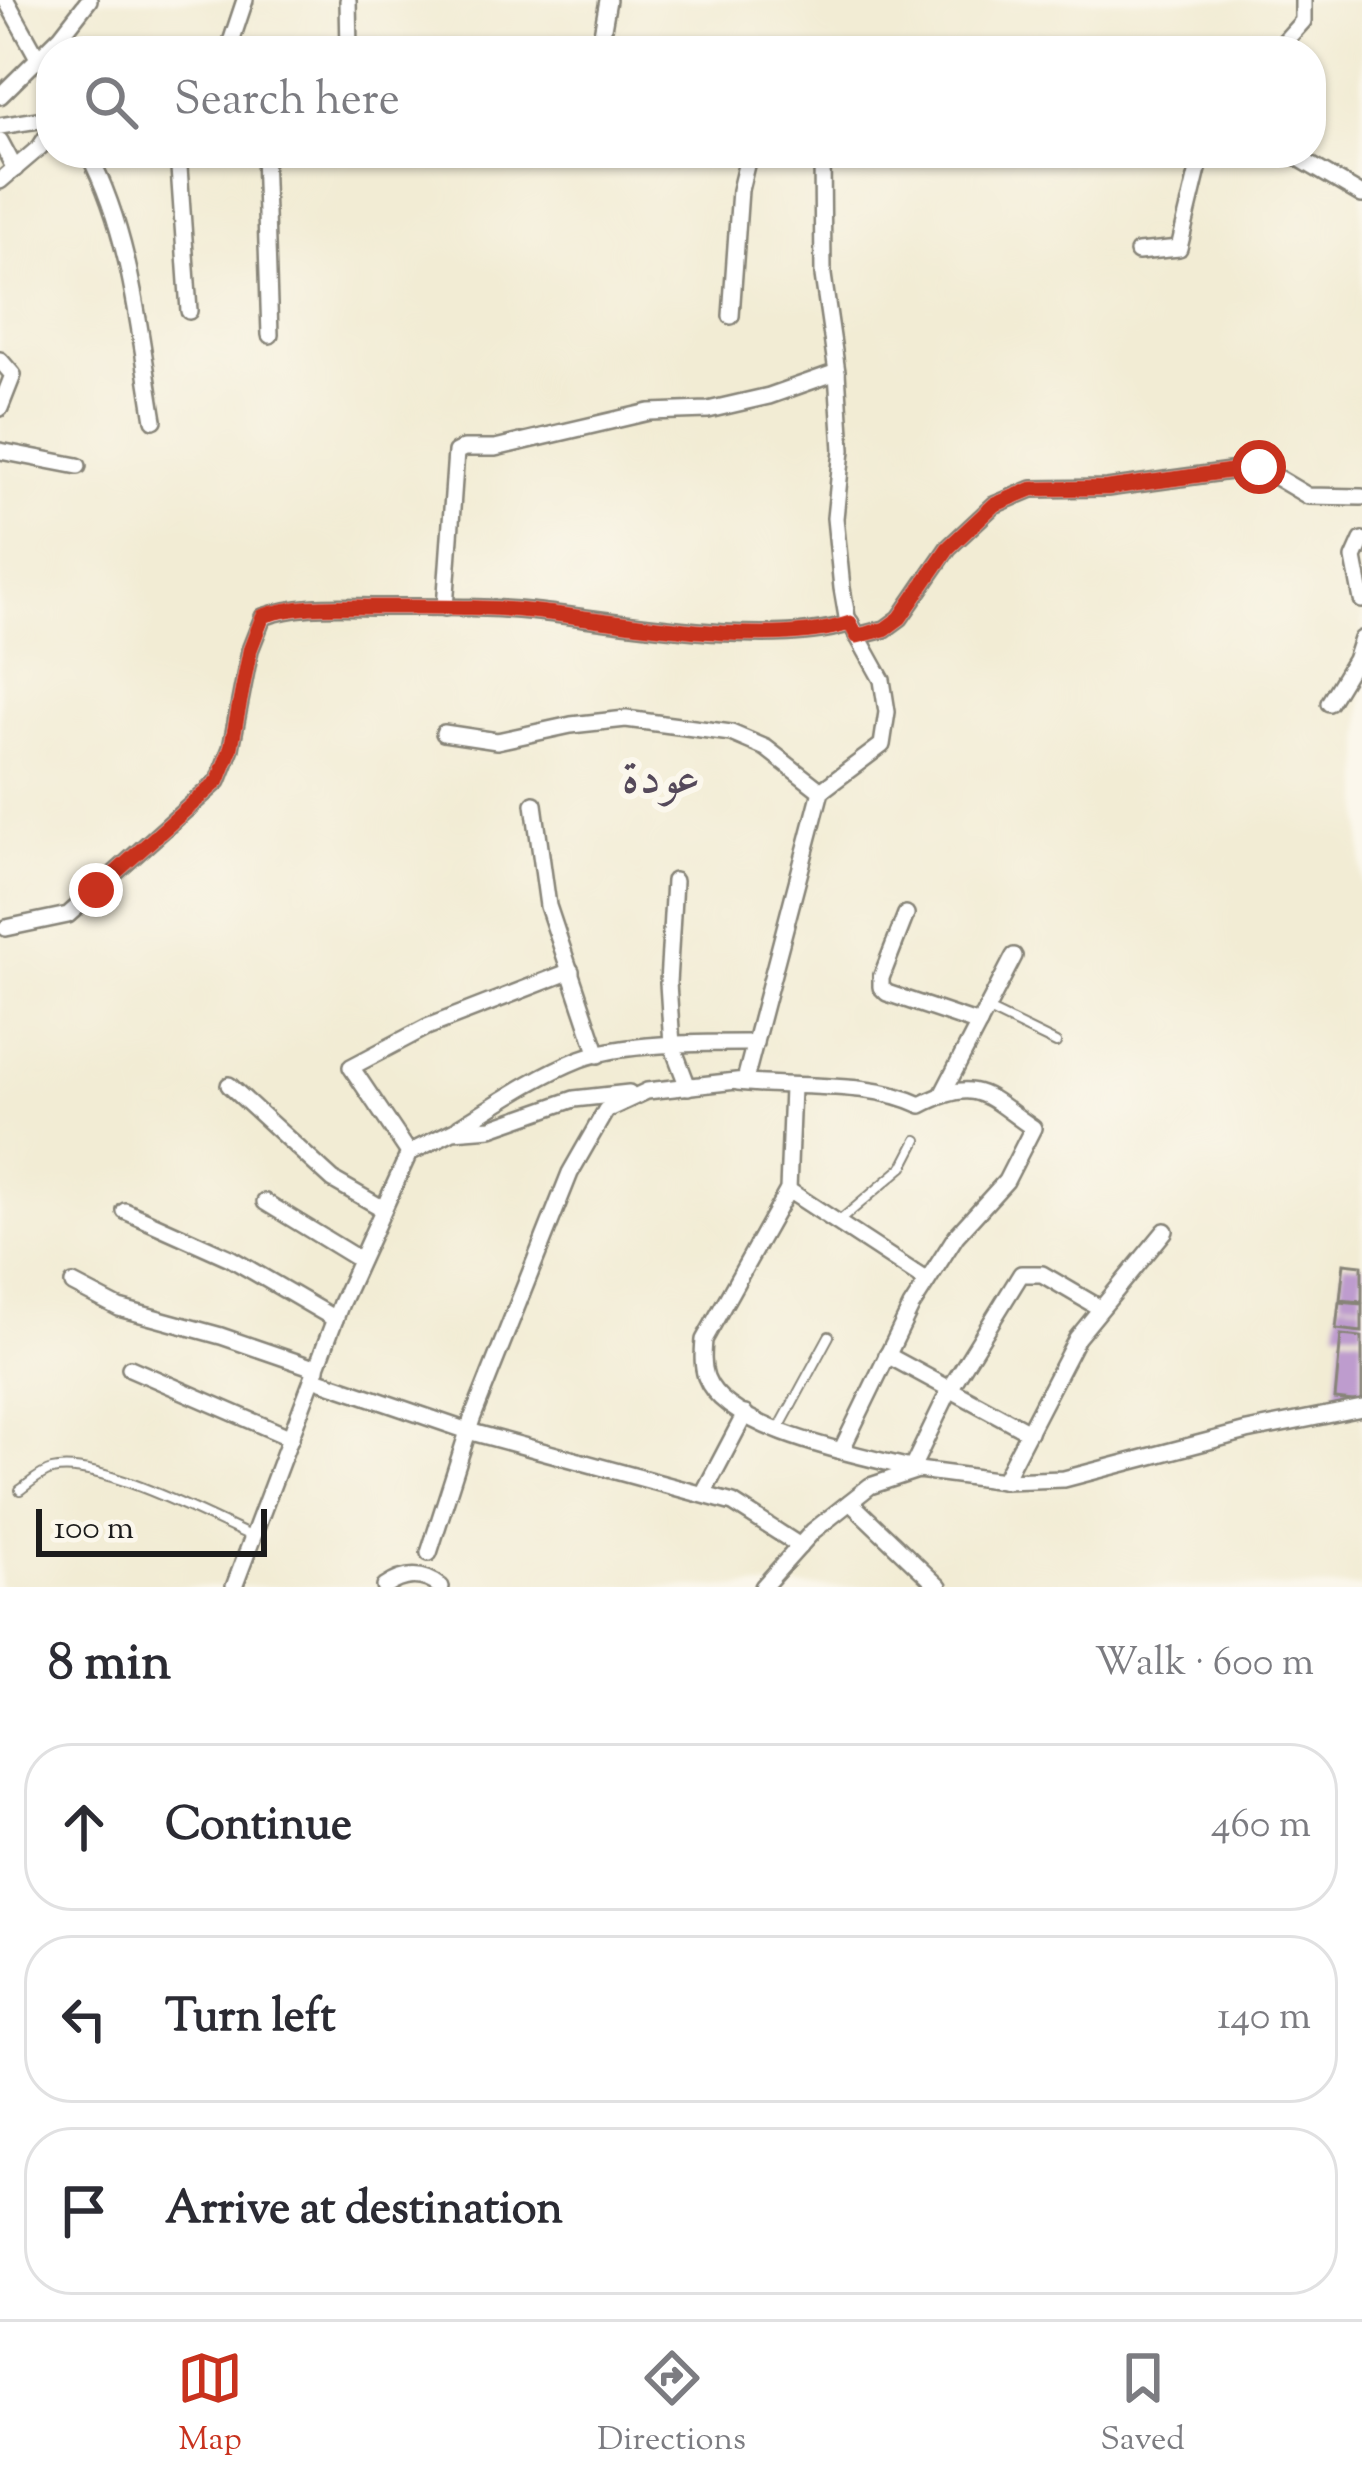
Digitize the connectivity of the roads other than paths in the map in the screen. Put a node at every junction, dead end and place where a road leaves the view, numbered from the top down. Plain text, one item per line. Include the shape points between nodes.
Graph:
1 (6, 0) edge
2 (88, 0) edge
3 (245, 0) edge
4 (348, 0) edge
5 (608, 0) edge
6 (1303, 0) edge
7 (57, 36) edge
8 (233, 36) edge
9 (349, 36) edge
10 (602, 36) edge
11 (1290, 36) edge
12 (36, 54) edge
13 (36, 60) edge
14 (0, 96) edge
15 (36, 120) edge
16 (0, 126) edge
17 (0, 141) edge
18 (36, 151) edge
19 (96, 168) edge
20 (179, 168) edge
21 (264, 168) edge
22 (745, 168) edge
23 (822, 168) edge
24 (1198, 168) edge
25 (1316, 168) edge
26 (15, 169) junction
27 (0, 182) edge
28 (1362, 195) edge
29 (1138, 252) dead end
30 (189, 311) dead end
31 (731, 316) dead end
32 (270, 335) dead end
33 (0, 361) edge
34 (837, 372) junction
35 (0, 408) edge
36 (154, 420) dead end
37 (0, 452) edge
38 (77, 466) dead end
39 (1362, 497) edge
40 (1362, 540) edge
41 (1362, 600) edge
42 (445, 608) junction
43 (854, 630) junction
44 (1362, 639) edge
45 (1329, 703) dead end
46 (444, 733) dead end
47 (821, 791) junction
48 (535, 804) dead end
49 (674, 881) dead end
50 (906, 914) dead end
51 (6, 928) dead end
52 (1014, 956) dead end
53 (571, 971) junction
54 (983, 1017) junction
55 (754, 1043) junction
56 (1056, 1043) dead end
57 (672, 1045) junction
58 (598, 1055) junction
59 (735, 1081) junction
60 (229, 1085) dead end
61 (688, 1088) junction
62 (792, 1088) junction
63 (647, 1091) junction
64 (944, 1094) junction
65 (453, 1131) junction
66 (917, 1140) dead end
67 (410, 1153) junction
68 (788, 1190) junction
69 (265, 1202) dead end
70 (382, 1208) junction
71 (125, 1211) dead end
72 (838, 1222) junction
73 (1166, 1231) dead end
74 (360, 1260) junction
75 (927, 1281) junction
76 (73, 1284) dead end
77 (1100, 1308) junction
78 (335, 1318) junction
79 (829, 1336) dead end
80 (887, 1355) junction
81 (130, 1368) dead end
82 (315, 1374) junction
83 (950, 1389) junction
84 (1362, 1408) edge
85 (745, 1414) junction
86 (468, 1431) junction
87 (777, 1431) junction
88 (1029, 1432) junction
89 (291, 1438) junction
90 (841, 1451) junction
91 (915, 1469) junction
92 (1003, 1481) junction
93 (20, 1490) dead end
94 (704, 1494) junction
95 (850, 1502) junction
96 (251, 1536) junction
97 (800, 1546) junction
98 (430, 1552) junction
99 (411, 1576) junction
100 (439, 1585) edge
101 (234, 1587) edge
102 (386, 1587) edge
103 (763, 1587) edge
104 (940, 1587) edge

1 - 12 street
2 - 7 street
3 - 8 street
4 - 9 street
5 - 10 street
6 - 11 street via 1303,21
13 - 14 street
15 - 16 street
17 - 26 street
18 - 26 street
19 - 36 street via 132,282
20 - 30 street
21 - 32 street
22 - 31 street
23 - 34 street via 823,275
24 - 29 street via 1179,248
25 - 28 street
26 - 27 street
33 - 35 street via 13,375
34 - 42 street via 708,410 650,412 456,452
34 - 43 street via 842,450 835,518
37 - 38 street
39 - 43 street via 1308,496 1259,467 1107,488 1032,489 994,505 948,548 900,618 885,629
40 - 41 street via 1354,559
42 - 43 street via 756,633
42 - 51 street via 290,607 263,616 218,781 68,915
43 - 47 street via 882,680 881,745
44 - 45 street
46 - 47 street via 497,741 626,719 731,733 766,748
47 - 55 street
48 - 53 street via 548,906
49 - 57 street
50 - 54 street via 881,987
52 - 54 street
53 - 58 street
53 - 67 street via 427,1027 351,1067
54 - 56 lane
54 - 64 street
55 - 57 street
55 - 59 street via 745,1080
57 - 58 street
57 - 61 street
58 - 65 street via 532,1082
59 - 61 street
59 - 62 street
60 - 70 street via 333,1180
61 - 63 street
62 - 64 street via 890,1090 921,1105
62 - 68 street
63 - 65 street via 574,1099 491,1128
63 - 86 street via 606,1110 571,1173
64 - 75 street via 979,1090 1033,1128 1006,1180
65 - 67 street
66 - 72 lane via 902,1167
67 - 70 street
68 - 72 street
68 - 85 street via 704,1340 707,1382
69 - 74 street
70 - 74 street
71 - 78 street
72 - 75 street
73 - 77 street
74 - 78 street
75 - 80 street
76 - 82 street via 119,1308
77 - 83 street via 1042,1274 1021,1274
77 - 88 street
78 - 82 street
79 - 87 lane
80 - 83 street
80 - 90 street
81 - 89 street
82 - 86 street
82 - 89 street
83 - 88 street
83 - 91 street
84 - 92 street via 1064,1479
85 - 87 street
85 - 94 street
86 - 94 street
86 - 98 street
87 - 90 street
88 - 92 street
89 - 96 street
90 - 91 street
91 - 92 street
91 - 95 street
93 - 96 lane via 46,1471 94,1474
94 - 97 street
95 - 97 street
95 - 104 street
96 - 101 street
97 - 103 street
98 - 99 street
98 - 100 street
99 - 100 street
99 - 102 street

